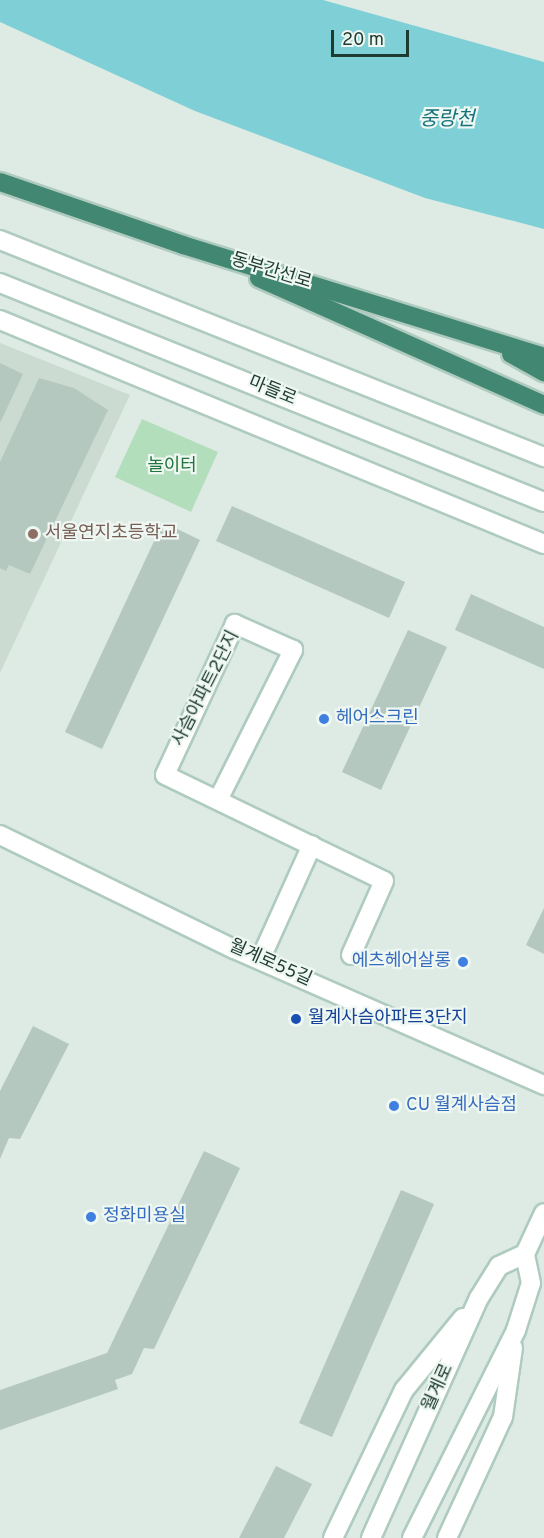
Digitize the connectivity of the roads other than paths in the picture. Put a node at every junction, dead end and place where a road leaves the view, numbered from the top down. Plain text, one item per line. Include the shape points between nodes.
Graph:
1 (0, 182) edge
2 (0, 240) edge
3 (183, 245) junction
4 (0, 283) edge
5 (0, 320) edge
6 (481, 336) junction
7 (544, 357) edge
8 (544, 372) edge
9 (544, 405) edge
10 (544, 456) edge
11 (544, 502) edge
12 (544, 544) edge
13 (218, 800) junction
14 (0, 835) edge
15 (312, 845) junction
16 (351, 955) dead end
17 (260, 960) junction
18 (544, 1085) edge
19 (544, 1213) edge
20 (525, 1254) junction
21 (479, 1298) junction
22 (516, 1330) junction
23 (333, 1538) edge
24 (371, 1538) edge
25 (412, 1538) edge
26 (447, 1538) edge

1 - 3 highway, 동부간선로
2 - 10 main road
3 - 6 highway, 동부간선로
3 - 9 highway
4 - 11 main road, 마들로
5 - 12 main road
6 - 7 highway, 동부간선로
6 - 8 highway
13 - 13 main road, 사슴아파트2단지 via 165,775 235,624 293,650
13 - 15 main road, 사슴아파트2단지
14 - 17 main road, 월계로55길
15 - 16 main road, 사슴아파트2단지 via 384,881
15 - 17 main road
17 - 18 main road, 월계로55길
19 - 20 main road
20 - 21 main road, 월계로 via 500,1266
20 - 22 main road via 531,1283
21 - 23 main road via 404,1390
21 - 24 main road, 월계로
22 - 25 main road
22 - 26 main road via 503,1417

